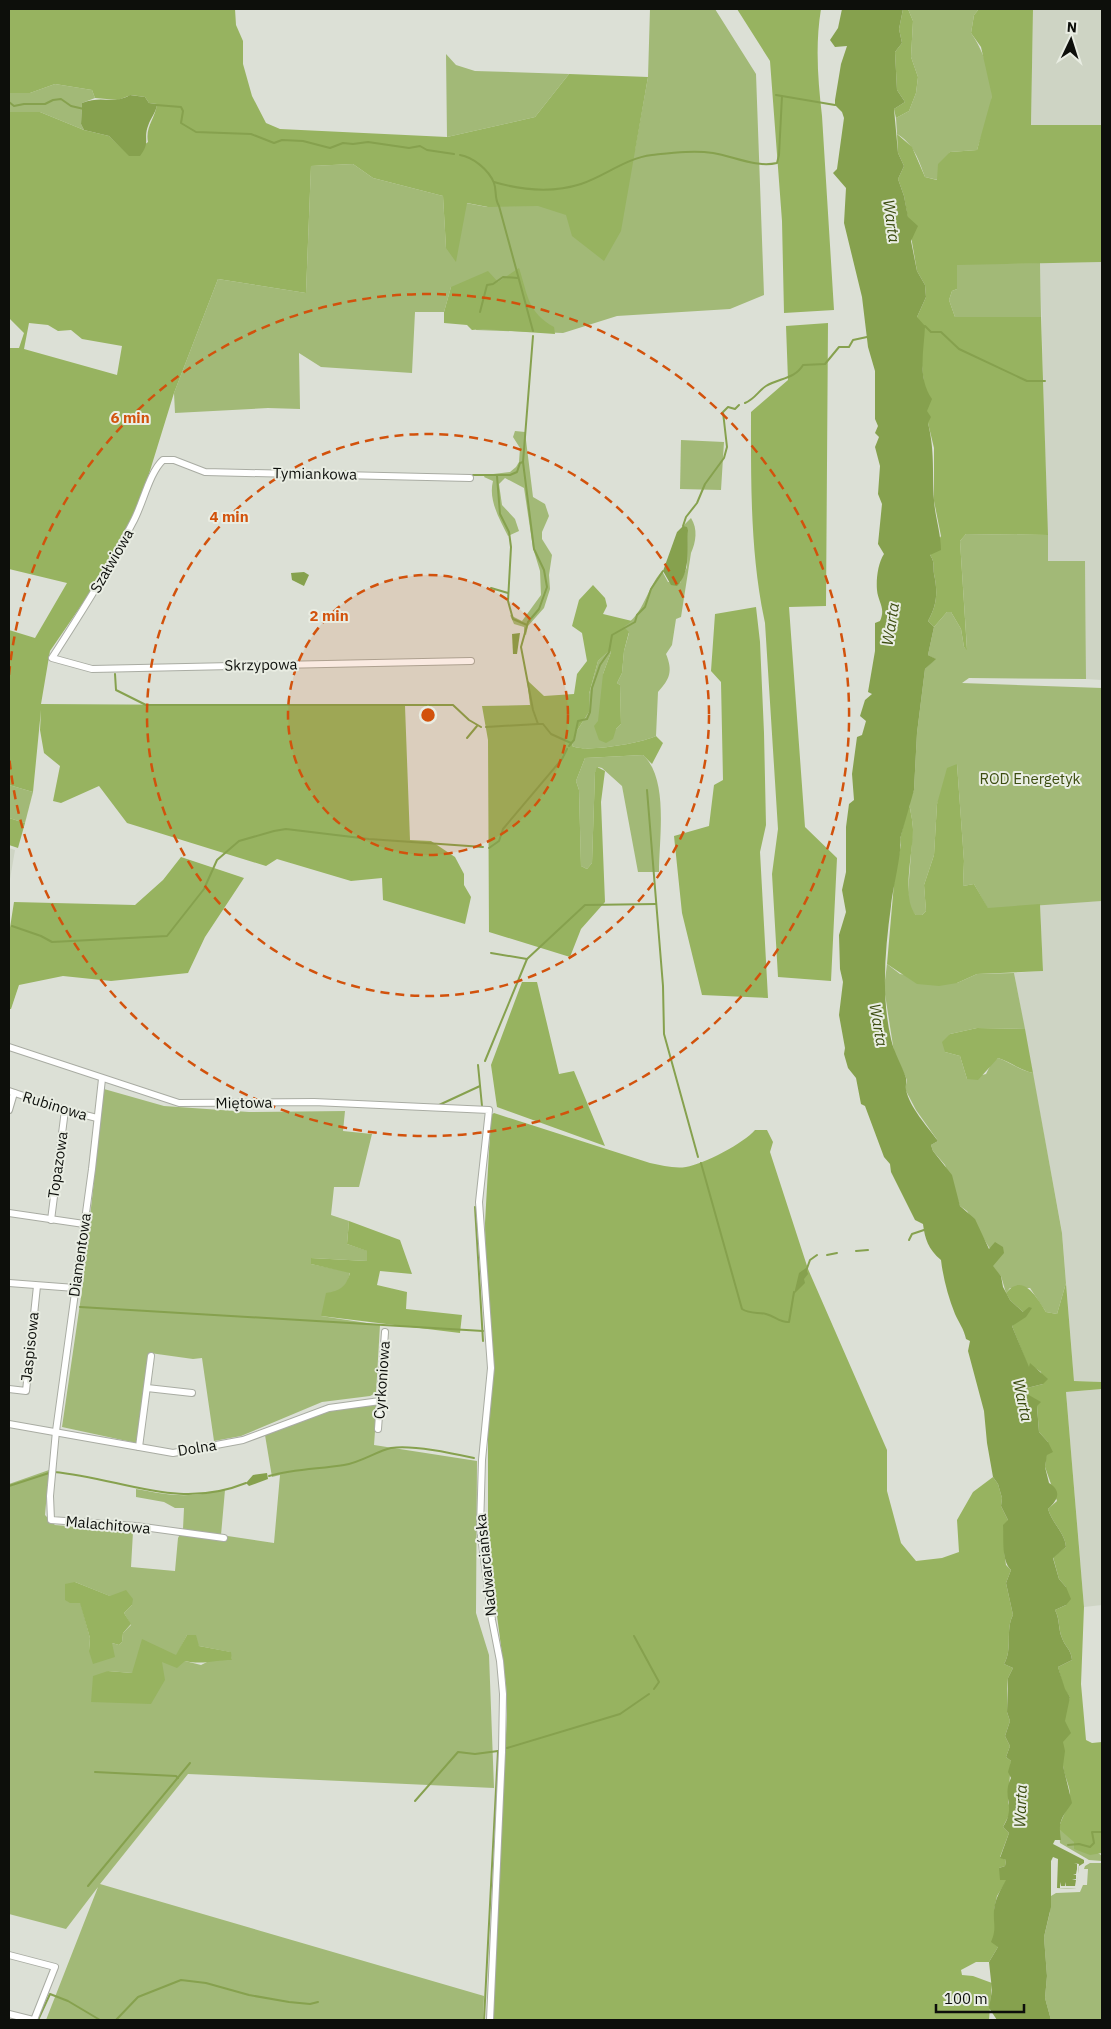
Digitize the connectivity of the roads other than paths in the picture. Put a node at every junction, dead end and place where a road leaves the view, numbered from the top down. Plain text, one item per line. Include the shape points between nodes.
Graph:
1 (163, 460) joint
2 (470, 478) dead end
3 (52, 658) joint
4 (471, 661) dead end
5 (9, 1047) edge
6 (102, 1079) junction
7 (11, 1092) edge
8 (9, 1110) edge
9 (65, 1110) junction
10 (489, 1110) joint
11 (97, 1118) junction
12 (9, 1213) edge
13 (51, 1220) junction
14 (84, 1224) junction
15 (9, 1283) edge
16 (37, 1286) junction
17 (75, 1288) junction
18 (385, 1332) dead end
19 (151, 1356) dead end
20 (147, 1388) junction
21 (9, 1389) edge
22 (192, 1394) dead end
23 (380, 1401) junction
24 (9, 1424) edge
25 (378, 1429) dead end
26 (56, 1431) junction
27 (139, 1447) junction
28 (224, 1538) dead end
29 (9, 1955) edge
30 (9, 2014) edge
31 (33, 2020) edge
32 (490, 2020) edge

1 - 2 street, Tymiankowa via 174,460 205,472
1 - 3 street, Szałwiowa via 106,573
3 - 4 street, Skrzypowa via 92,669
5 - 6 street, Miętowa
6 - 10 street, Miętowa via 179,1103 314,1102
6 - 11 street, Diamentowa
7 - 8 street, Rubinowa
7 - 9 street, Rubinowa
9 - 11 street, Rubinowa
9 - 13 street, Topazowa
10 - 32 street, Nadwarciańska via 479,1202 491,1368 482,1460 480,1528 503,1694
11 - 14 street, Diamentowa
12 - 13 street
13 - 14 street
14 - 17 street, Diamentowa
15 - 16 street
16 - 17 street
16 - 21 street, Jaspisowa via 26,1391
17 - 26 street, Diamentowa
18 - 23 street, Cyrkoniowa
19 - 20 street
20 - 22 street
20 - 27 street
23 - 25 street, Cyrkoniowa
23 - 27 street, Dolna via 329,1408 243,1440 173,1453
24 - 26 street, Dolna
26 - 27 street, Dolna
26 - 28 street, Malachitowa via 51,1520 136,1526
29 - 31 street via 55,1967
30 - 31 street

